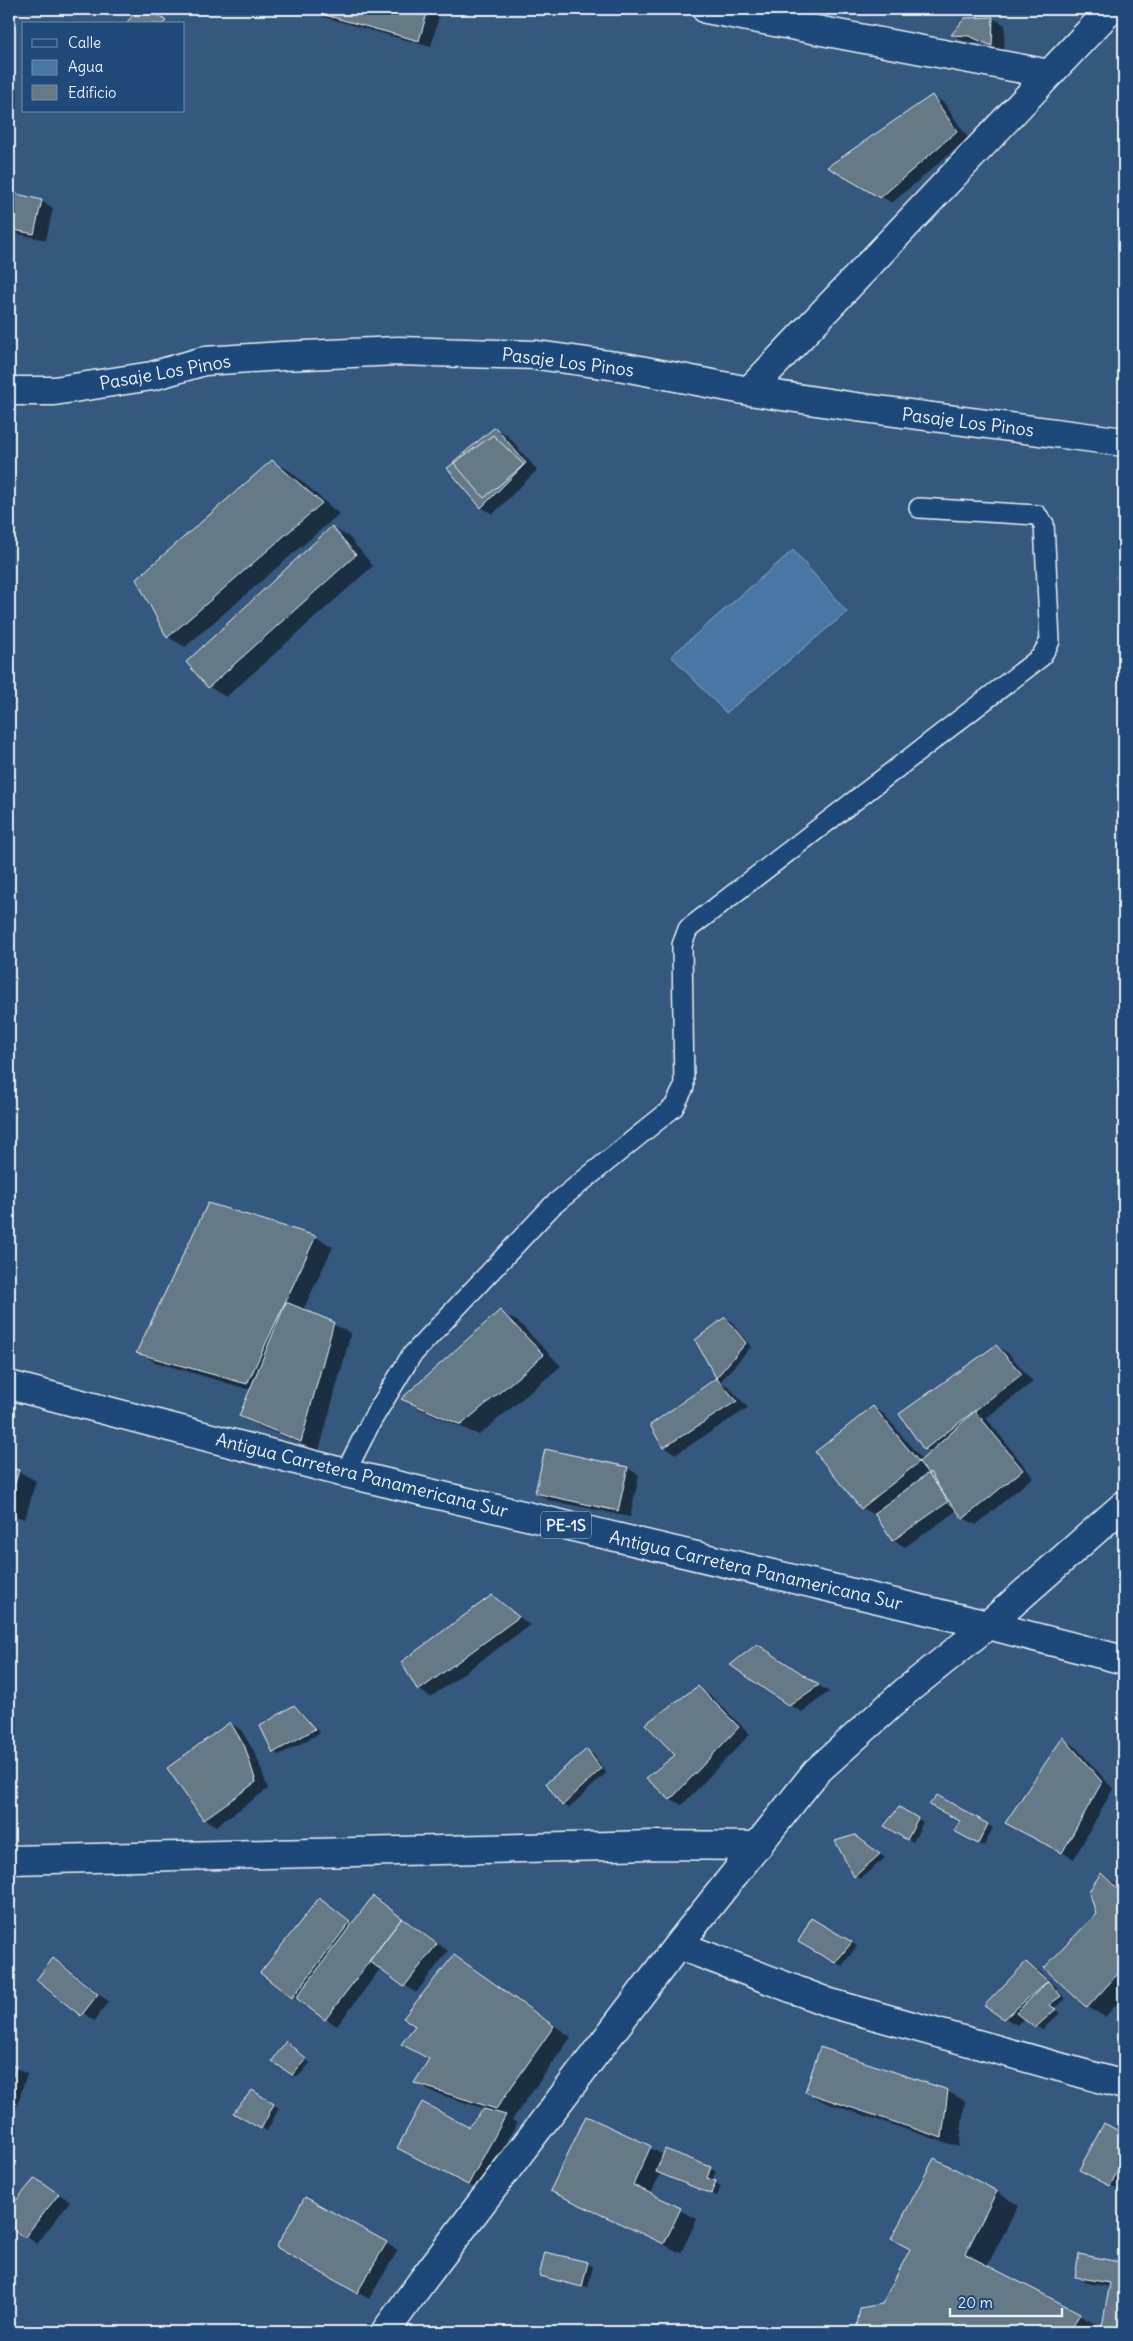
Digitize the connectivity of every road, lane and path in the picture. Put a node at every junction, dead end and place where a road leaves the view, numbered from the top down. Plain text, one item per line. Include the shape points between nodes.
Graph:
1 (706, 9) edge
2 (1111, 9) edge
3 (1049, 74) junction
4 (9, 391) edge
5 (749, 391) junction
6 (1124, 442) edge
7 (919, 508) dead end
8 (9, 1386) edge
9 (345, 1473) junction
10 (1124, 1505) edge
11 (988, 1625) junction
12 (1124, 1660) edge
13 (758, 1846) junction
14 (9, 1860) edge
15 (678, 1945) junction
16 (1124, 2085) edge
17 (385, 2332) edge

1 - 3 main road
2 - 3 main road
3 - 5 main road
4 - 5 main road, Pasaje Los Pinos via 54,391 152,376 204,361 398,351 537,355 624,367
5 - 6 main road, Pasaje Los Pinos
7 - 9 lane via 1036,515 1044,524 1050,641 1041,656 688,929 682,945 684,1087 674,1107 552,1206 410,1356
8 - 9 main road, Antigua Carretera Panamericana Sur / PE-1S
9 - 11 main road, Antigua Carretera Panamericana Sur / PE-1S
10 - 11 main road
11 - 12 main road, Antigua Carretera Panamericana Sur / PE-1S
11 - 13 main road via 906,1691 816,1772
13 - 14 main road via 653,1844
13 - 15 main road
15 - 16 main road via 830,2003
15 - 17 main road

